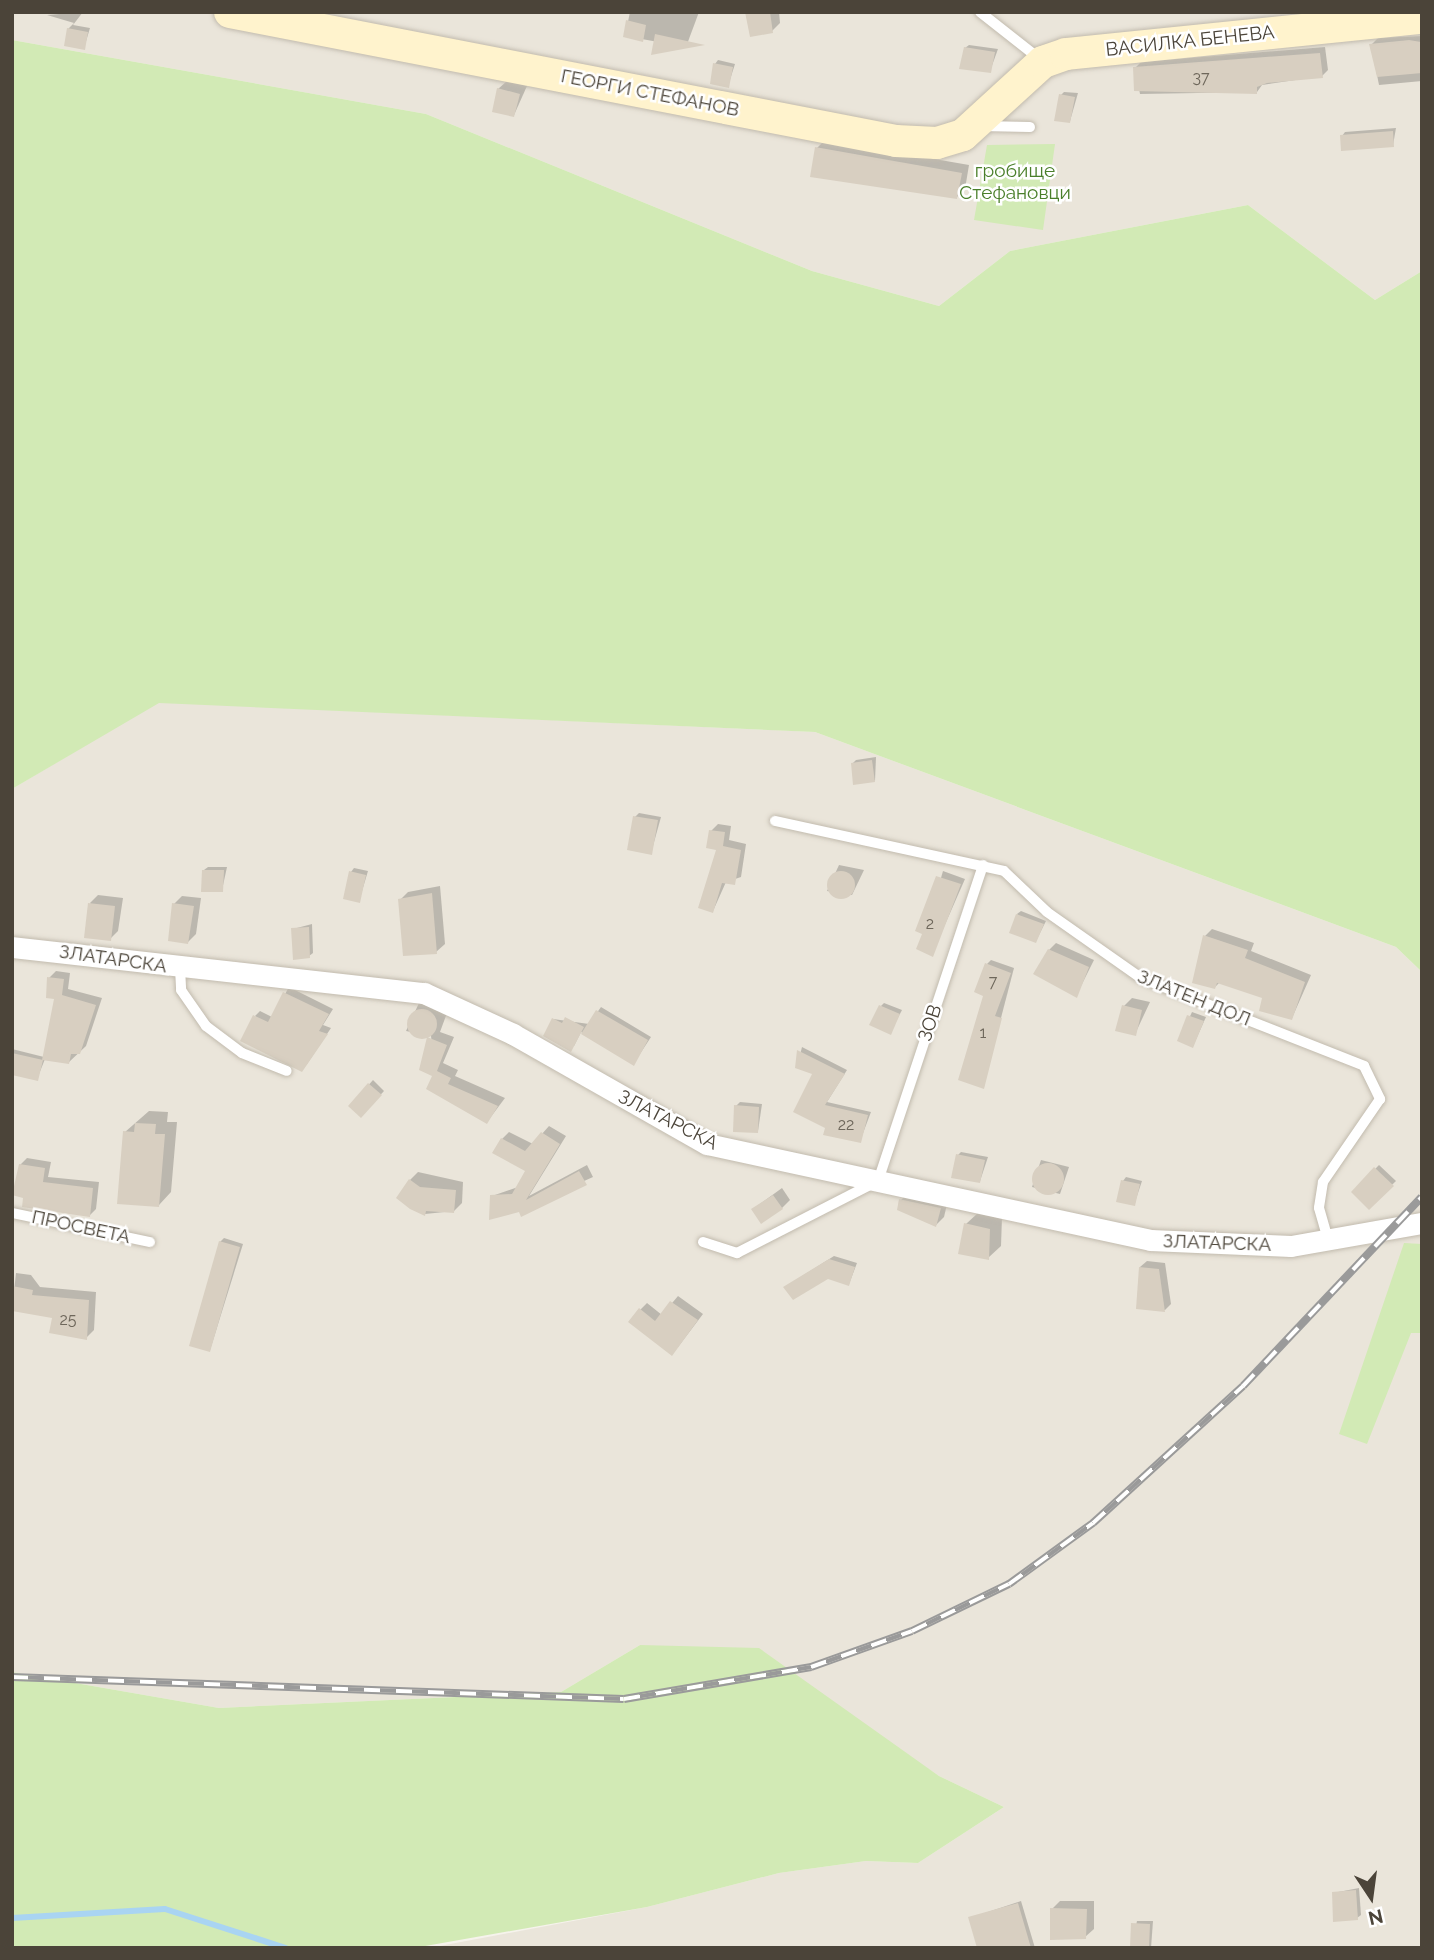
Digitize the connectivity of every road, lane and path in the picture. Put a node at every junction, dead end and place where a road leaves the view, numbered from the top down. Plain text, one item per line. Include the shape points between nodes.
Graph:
1 (230, 12) edge
2 (980, 12) edge
3 (1422, 18) edge
4 (1043, 61) junction
5 (977, 124) junction
6 (1030, 127) dead end
7 (775, 821) dead end
8 (983, 865) junction
9 (12, 947) edge
10 (180, 968) junction
11 (287, 1071) dead end
12 (878, 1181) junction
13 (12, 1213) edge
14 (1422, 1223) edge
15 (1328, 1240) junction
16 (150, 1242) dead end
17 (703, 1242) dead end

1 - 5 street, ГЕОРГИ СТЕФАНОВ via 896,141 937,143
2 - 4 lane
3 - 4 street, ВАСИЛКА БЕНЕВА via 1085,51
4 - 5 street, ГЕОРГИ СТЕФАНОВ
5 - 6 lane via 994,131
7 - 8 lane, ЗЛАТЕН ДОЛ
8 - 12 lane, ЗОВ
8 - 15 lane, ЗЛАТЕН ДОЛ via 1004,871 1047,912 1141,978 1364,1066 1380,1099 1323,1182 1319,1208
9 - 10 street, ЗЛАТАРСКА
10 - 11 lane via 181,990 206,1026 242,1053
10 - 12 street, ЗЛАТАРСКА via 424,993 513,1034 707,1144
12 - 15 street, ЗЛАТАРСКА via 1150,1240 1254,1247
12 - 17 lane via 737,1253
13 - 16 lane, ПРОСВЕТА
14 - 15 street, ЗЛАТАРСКА

